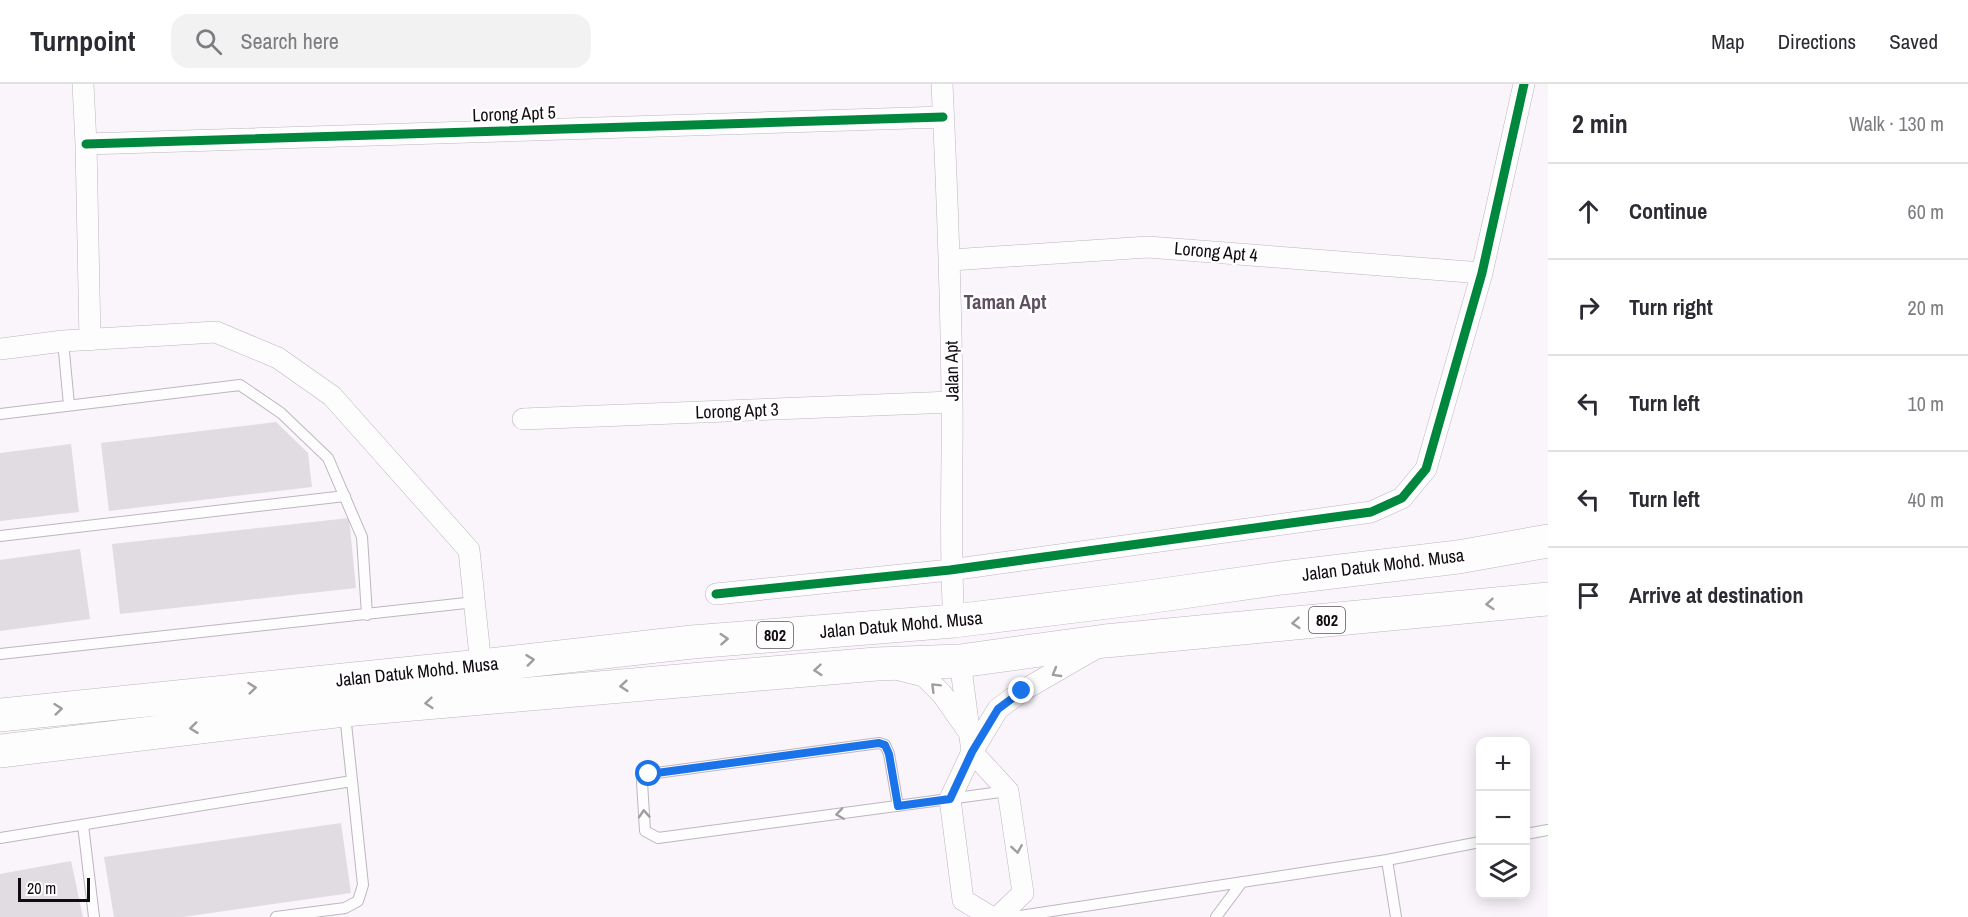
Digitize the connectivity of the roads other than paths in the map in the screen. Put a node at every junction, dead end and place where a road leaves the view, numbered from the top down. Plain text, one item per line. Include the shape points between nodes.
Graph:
1 (83, 84) edge
2 (942, 84) edge
3 (1524, 84) edge
4 (943, 117) junction
5 (86, 144) junction
6 (951, 260) junction
7 (1482, 273) junction
8 (90, 340) junction
9 (63, 341) junction
10 (0, 349) edge
11 (952, 402) junction
12 (69, 405) junction
13 (0, 414) edge
14 (523, 419) dead end
15 (345, 496) junction
16 (0, 536) edge
17 (1548, 541) edge
18 (950, 570) junction
19 (716, 594) dead end
20 (1548, 598) edge
21 (475, 602) junction
22 (367, 615) junction
23 (954, 621) junction
24 (1105, 641) junction
25 (0, 654) edge
26 (960, 661) junction
27 (876, 664) junction
28 (481, 666) junction
29 (344, 710) junction
30 (0, 715) edge
31 (971, 743) junction
32 (0, 751) edge
33 (352, 781) junction
34 (1008, 791) junction
35 (950, 799) junction
36 (898, 806) junction
37 (82, 825) junction
38 (1548, 830) edge
39 (1530, 833) edge
40 (0, 838) edge
41 (1476, 843) edge
42 (1387, 860) junction
43 (1242, 882) junction
44 (93, 917) edge
45 (276, 917) edge
46 (991, 917) edge
47 (998, 917) edge
48 (1013, 917) edge
49 (1216, 917) edge
50 (1396, 917) edge

1 - 5 street
2 - 4 street, Jalan Apt
3 - 7 street
4 - 5 street, Lorong Apt 5
4 - 6 street, Jalan Apt
5 - 8 street
6 - 7 street, Lorong Apt 4 via 1148,247
6 - 11 street, Jalan Apt
7 - 18 street via 1426,469 1402,498 1371,512
8 - 9 street
8 - 21 street via 216,332 278,358 332,396 469,550
9 - 10 street
9 - 12 lane
11 - 14 street, Lorong Apt 3
11 - 18 street, Jalan Apt
12 - 13 lane
12 - 15 lane via 240,384 280,413 328,458
15 - 16 lane
15 - 22 lane via 362,537
17 - 23 highway, Jalan Datuk Mohd. Musa / 802 via 1458,557
18 - 19 street
18 - 23 street, Jalan Apt
20 -> 24 highway, Jalan Datuk Mohd. Musa / 802
21 - 22 lane
21 - 28 street
22 - 25 lane
28 -> 23 highway, Jalan Datuk Mohd. Musa / 802 via 692,642
24 - 26 highway, Jalan Datuk Mohd. Musa / 802
24 -> 31 street via 998,709
26 - 27 highway, Jalan Datuk Mohd. Musa / 802
26 - 31 street
27 -> 29 highway, Jalan Datuk Mohd. Musa / 802
31 -> 27 street via 942,694 924,676
30 -> 28 highway, Jalan Datuk Mohd. Musa / 802
29 -> 32 highway, Jalan Datuk Mohd. Musa / 802
29 - 33 lane
31 - 34 street
31 - 35 street
33 - 37 lane
33 - 45 lane via 363,885 358,901 345,908
34 - 35 lane
34 -> 47 street via 1023,893
35 - 36 lane
35 - 46 street via 963,900
36 -> 36 lane via 658,838 645,831 642,782 649,774 879,743 885,745 889,754
37 - 40 lane
37 - 44 lane
38 - 39 lane
41 - 42 lane
42 - 43 lane
42 - 50 lane
43 - 48 lane
43 - 49 lane

